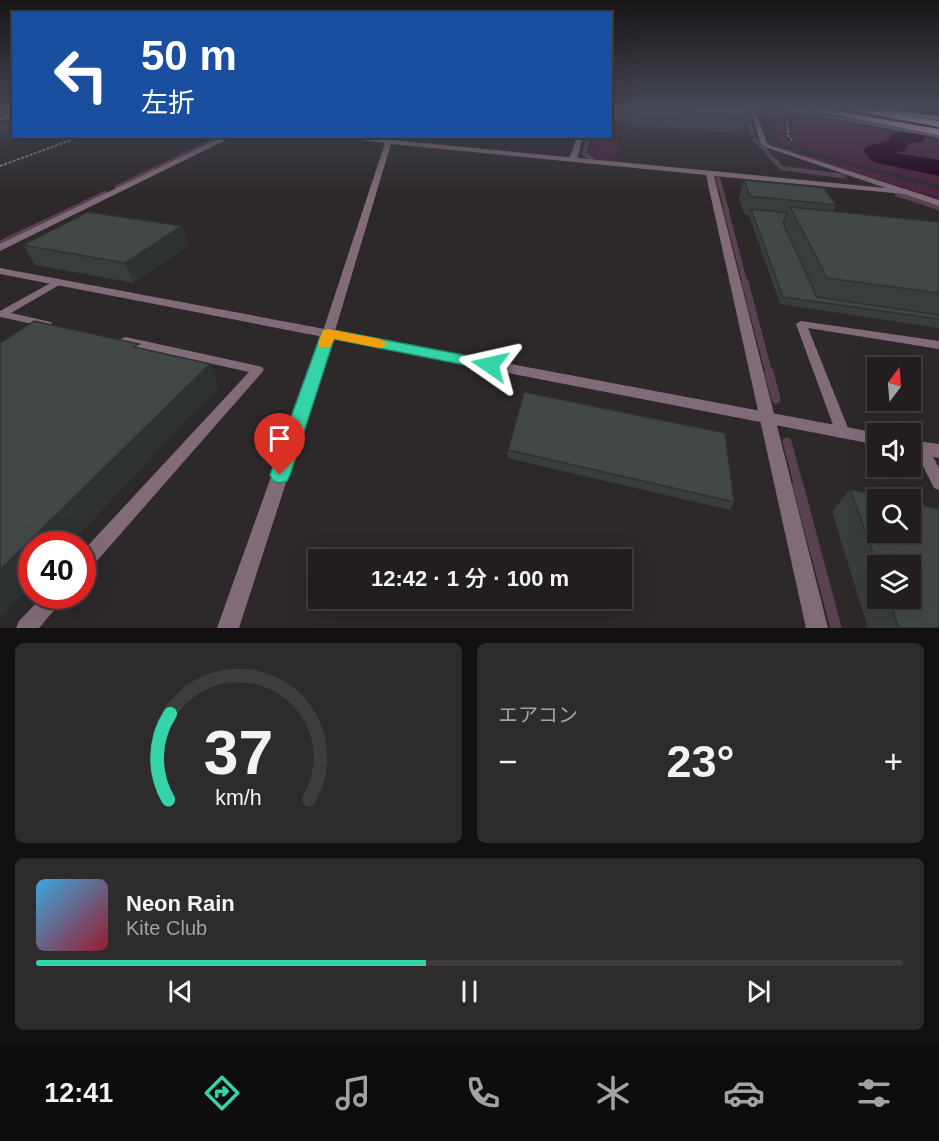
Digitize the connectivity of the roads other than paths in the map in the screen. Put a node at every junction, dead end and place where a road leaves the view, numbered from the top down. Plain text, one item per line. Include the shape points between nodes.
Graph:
1 (762, 137) edge
2 (227, 138) edge
3 (369, 138) edge
4 (579, 138) edge
5 (389, 139) edge
6 (573, 160) junction
7 (710, 174) junction
8 (902, 192) junction
9 (939, 203) edge
10 (0, 248) edge
11 (0, 270) edge
12 (58, 282) junction
13 (1, 314) edge
14 (60, 327) edge
15 (328, 334) junction
16 (118, 340) edge
17 (939, 345) edge
18 (769, 418) junction
19 (843, 433) junction
20 (867, 437) edge
21 (921, 448) edge
22 (939, 451) edge
23 (921, 455) edge
24 (939, 483) edge
25 (96, 549) edge
26 (43, 609) edge
27 (26, 628) edge
28 (228, 628) edge
29 (818, 628) edge

1 - 8 street via 767,146
2 - 10 street
3 - 5 street
4 - 6 street
5 - 6 street
5 - 15 street
6 - 7 street
7 - 8 street
7 - 18 street
8 - 9 street
11 - 12 street
12 - 13 lane
12 - 15 street
13 - 14 lane
15 - 18 street
15 - 28 street
16 - 25 lane via 258,370
17 - 19 lane via 801,324
18 - 19 street
18 - 29 street
19 - 20 street
21 - 22 street
23 - 24 lane
26 - 27 lane

